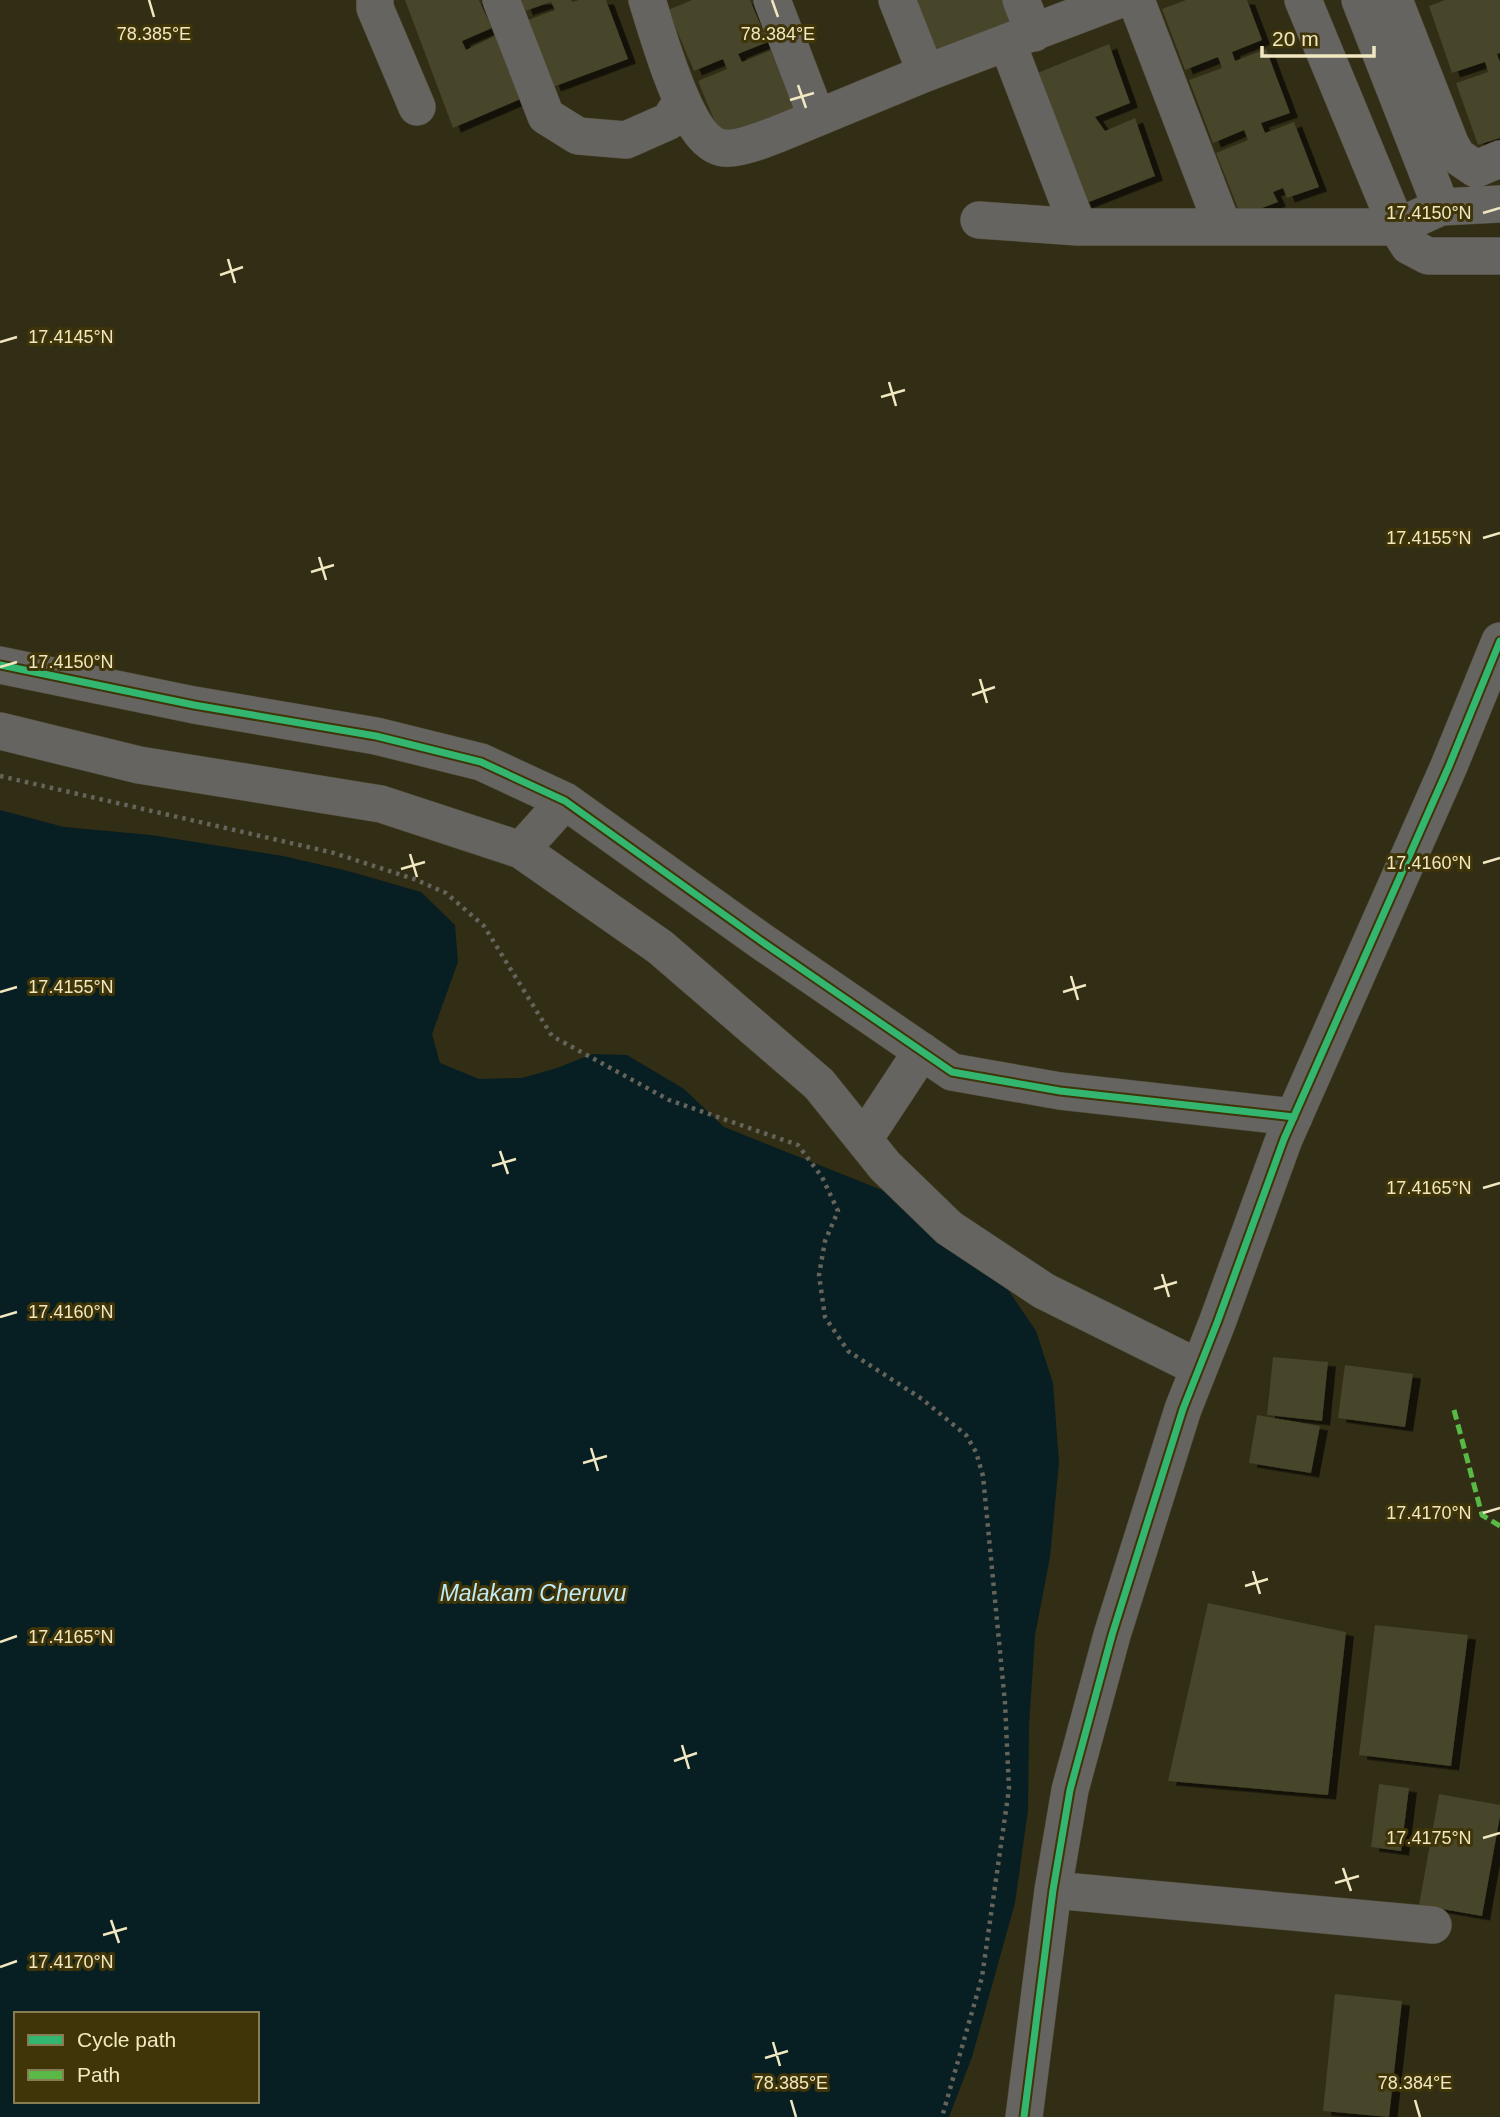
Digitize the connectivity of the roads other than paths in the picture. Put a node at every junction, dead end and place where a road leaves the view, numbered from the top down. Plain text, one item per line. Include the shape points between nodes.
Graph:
1 (375, 0) edge
2 (501, 0) edge
3 (647, 0) edge
4 (772, 0) edge
5 (897, 0) edge
6 (1021, 0) edge
7 (1118, 0) edge
8 (1136, 0) edge
9 (1303, 0) edge
10 (1372, 1) edge
11 (1021, 38) junction
12 (926, 73) junction
13 (682, 101) junction
14 (417, 107) dead end
15 (817, 118) junction
16 (1500, 159) edge
17 (1500, 204) edge
18 (1441, 207) junction
19 (979, 220) dead end
20 (1078, 227) junction
21 (1223, 227) junction
22 (1397, 228) junction
23 (1500, 256) edge
24 (1500, 642) edge
25 (0, 665) edge
26 (0, 731) edge
27 (565, 801) junction
28 (522, 850) junction
29 (922, 1051) junction
30 (1294, 1117) junction
31 (864, 1139) junction
32 (1199, 1368) junction
33 (1053, 1890) junction
34 (1433, 1925) dead end
35 (1024, 2117) edge

1 - 14 street
2 - 13 street via 546,116 578,136 626,140 669,121
3 - 13 street
4 - 15 street
5 - 12 street
6 - 11 street
7 - 11 street
8 - 21 street
9 - 22 street
10 - 16 street via 1457,156 1476,169
10 - 18 street
11 - 12 street
11 - 20 street
12 - 15 street
13 - 15 street via 693,125 724,149
17 - 18 street
18 - 22 street
19 - 20 street
20 - 21 street
21 - 22 street
22 - 23 street via 1409,246 1428,256
24 - 30 street
25 - 27 street via 481,762
26 - 28 street via 139,765 381,804
27 - 28 street
27 - 29 street
28 - 31 street via 660,947 819,1084
29 - 30 street via 952,1072 1060,1091
29 - 31 street
30 - 32 street
31 - 32 street via 949,1228 1044,1291
32 - 33 street via 1112,1635 1070,1790
33 - 34 street
33 - 35 street

